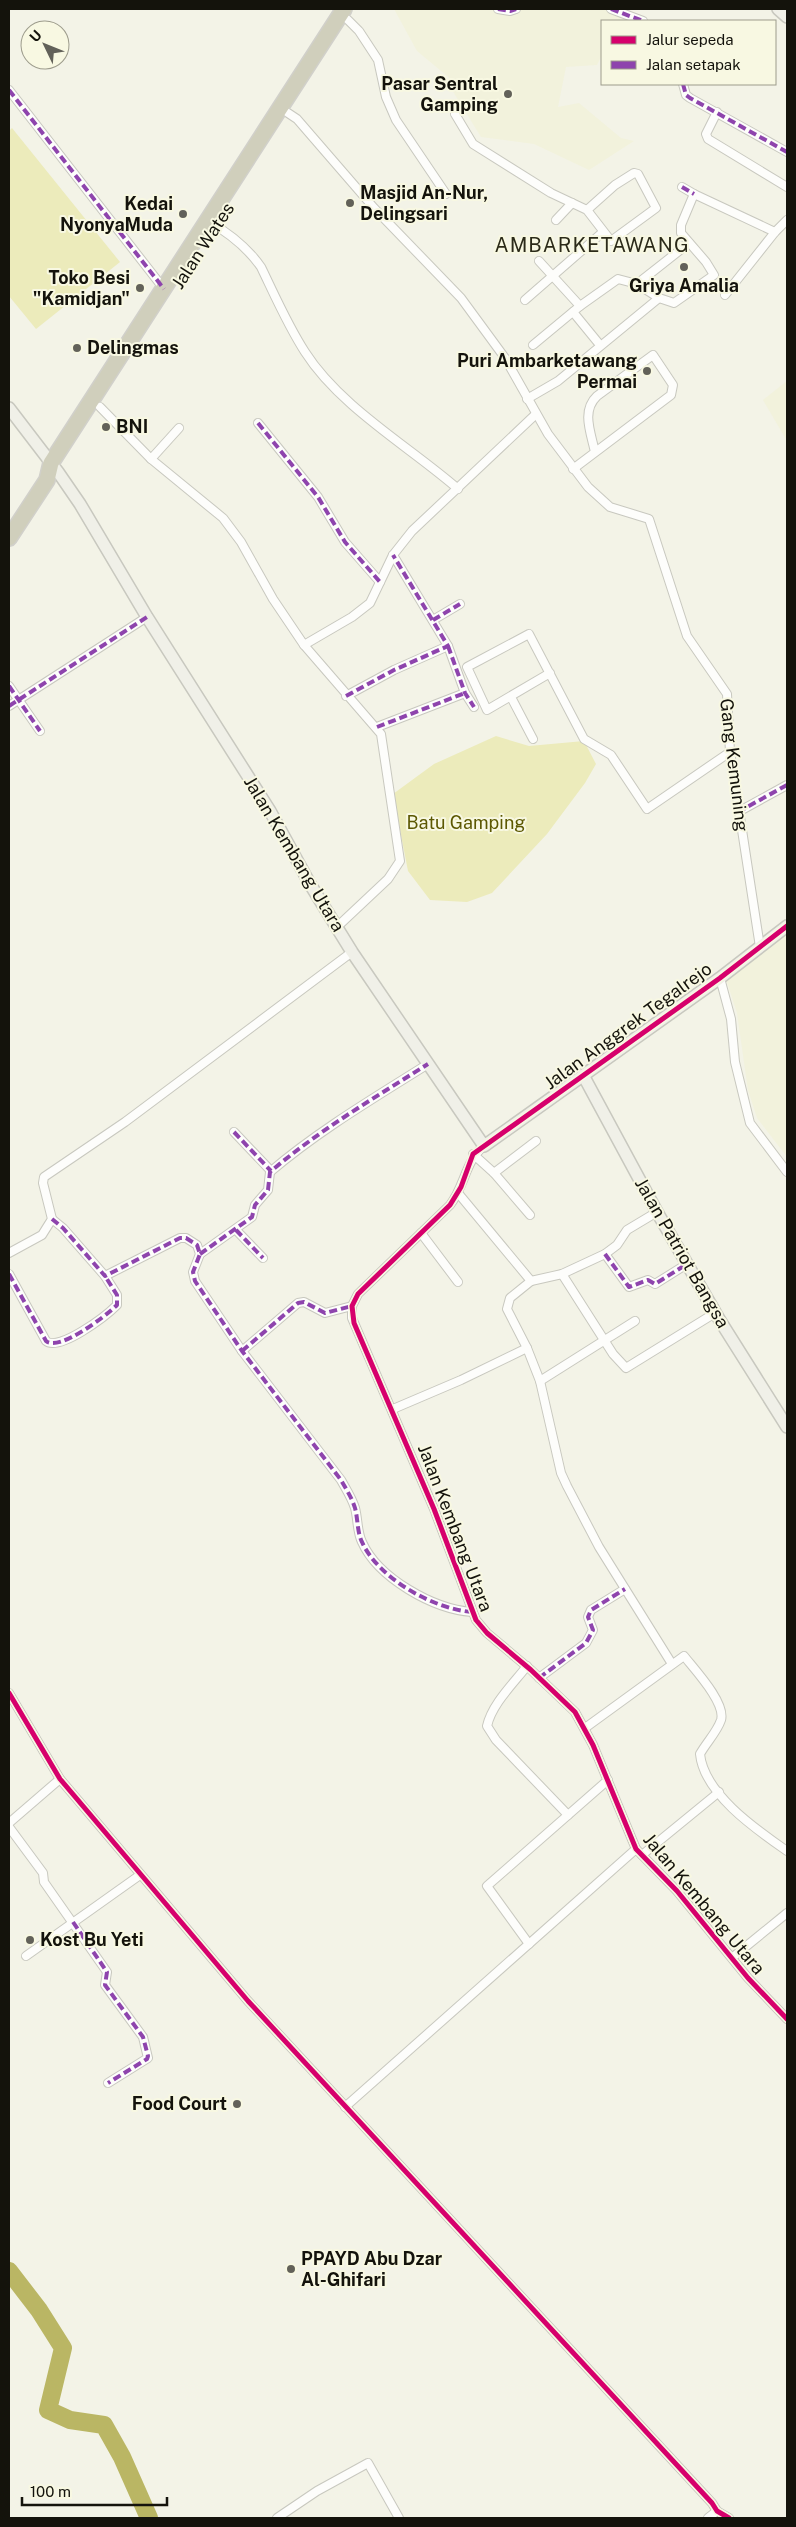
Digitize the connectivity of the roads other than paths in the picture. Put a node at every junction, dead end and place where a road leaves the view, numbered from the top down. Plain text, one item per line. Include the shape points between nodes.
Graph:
1 (498, 9) edge
2 (516, 9) edge
3 (611, 9) edge
4 (778, 9) edge
5 (349, 12) edge
6 (787, 17) edge
7 (640, 20) edge
8 (683, 85) edge
9 (9, 90) edge
10 (717, 112) junction
11 (288, 113) junction
12 (455, 114) dead end
13 (787, 152) edge
14 (682, 187) dead end
15 (787, 187) edge
16 (446, 194) dead end
17 (694, 194) junction
18 (572, 204) junction
19 (587, 210) junction
20 (556, 220) dead end
21 (787, 220) edge
22 (212, 223) junction
23 (602, 232) junction
24 (775, 232) junction
25 (689, 243) junction
26 (539, 262) dead end
27 (554, 276) junction
28 (637, 284) junction
29 (164, 289) junction
30 (725, 295) dead end
31 (659, 298) junction
32 (525, 300) dead end
33 (580, 306) junction
34 (573, 312) junction
35 (533, 345) dead end
36 (600, 346) junction
37 (527, 399) junction
38 (100, 407) junction
39 (9, 408) edge
40 (536, 414) junction
41 (258, 423) dead end
42 (179, 428) dead end
43 (595, 452) junction
44 (151, 459) junction
45 (573, 469) junction
46 (52, 472) junction
47 (458, 489) junction
48 (9, 538) edge
49 (393, 555) junction
50 (380, 582) junction
51 (460, 604) dead end
52 (147, 617) junction
53 (433, 620) junction
54 (304, 645) junction
55 (448, 646) junction
56 (550, 673) junction
57 (9, 686) edge
58 (466, 694) junction
59 (346, 696) junction
60 (511, 697) junction
61 (18, 700) junction
62 (9, 706) edge
63 (474, 707) dead end
64 (377, 728) junction
65 (40, 731) dead end
66 (534, 739) dead end
67 (730, 752) junction
68 (787, 785) edge
69 (738, 812) junction
70 (338, 926) junction
71 (787, 926) edge
72 (760, 947) junction
73 (352, 952) junction
74 (720, 978) junction
75 (428, 1064) junction
76 (583, 1075) junction
77 (234, 1132) dead end
78 (536, 1142) dead end
79 (484, 1146) junction
80 (473, 1154) junction
81 (272, 1171) junction
82 (787, 1172) edge
83 (494, 1173) junction
84 (458, 1193) junction
85 (657, 1212) junction
86 (530, 1215) dead end
87 (52, 1219) junction
88 (236, 1230) junction
89 (421, 1233) junction
90 (9, 1253) edge
91 (200, 1254) junction
92 (605, 1254) junction
93 (263, 1258) dead end
94 (687, 1264) junction
95 (9, 1274) edge
96 (562, 1274) junction
97 (105, 1276) junction
98 (458, 1282) dead end
99 (531, 1282) junction
100 (352, 1306) junction
101 (715, 1313) junction
102 (635, 1320) dead end
103 (605, 1340) junction
104 (527, 1348) junction
105 (242, 1350) junction
106 (540, 1381) junction
107 (393, 1409) junction
108 (787, 1427) edge
109 (625, 1589) junction
110 (472, 1612) junction
111 (672, 1664) junction
112 (527, 1666) junction
113 (539, 1678) junction
114 (9, 1693) edge
115 (585, 1728) junction
116 (60, 1779) junction
117 (608, 1780) junction
118 (719, 1792) junction
119 (568, 1814) junction
120 (9, 1825) edge
121 (787, 1851) edge
122 (639, 1852) junction
123 (140, 1875) junction
124 (787, 1914) edge
125 (73, 1922) junction
126 (528, 1944) junction
127 (26, 1956) dead end
128 (733, 1957) junction
129 (787, 2020) edge
130 (110, 2082) dead end
131 (345, 2107) junction
132 (717, 2511) junction
133 (277, 2518) edge
134 (399, 2518) edge
135 (708, 2518) edge
136 (729, 2518) edge

1 - 2 street
3 - 7 street
4 - 6 street
5 - 11 highway, Jalan Wates
5 - 16 street via 378,60 386,97 396,120
5 - 22 highway, Jalan Wates
8 - 10 street via 686,95
9 - 29 street
10 - 13 street
10 - 15 street via 706,134 708,139
11 - 22 highway, Jalan Wates
11 - 37 street, Gang Kemuning via 298,119 374,208 460,298 505,358
12 - 18 street via 473,144
14 - 17 street
17 - 24 street
17 - 25 street via 681,225 681,233
18 - 19 street
18 - 20 street
19 - 23 street
19 - 23 street via 634,172 638,174 656,208 615,240 608,240
21 - 24 street
22 - 29 highway, Jalan Wates
22 - 38 highway, Jalan Wates
22 - 47 street via 242,244 261,267 305,353 322,373 359,410
23 - 27 street
24 - 30 street
25 - 28 street
25 - 31 street via 714,272 712,278 674,303
26 - 27 street
27 - 32 street
27 - 33 street
28 - 31 street
28 - 33 street via 625,279 614,280
29 - 46 highway, Jalan Wates
31 - 36 street
33 - 34 street
34 - 35 street
34 - 36 street
36 - 37 street via 558,381
37 - 40 street, Gang Kemuning
38 - 44 street
38 - 46 highway, Jalan Wates
39 - 46 street, Jalan Kembang Utara
40 - 45 street, Gang Kemuning
40 - 47 street
41 - 50 street via 318,497 345,542
42 - 44 street
43 - 43 street via 587,412 590,404 653,355 673,385 671,395
43 - 45 street
44 - 54 street via 223,518
45 - 67 street, Gang Kemuning via 610,507 649,519 687,636 726,693
46 - 48 highway, Jalan Wates
46 - 52 street, Jalan Kembang Utara
47 - 49 street via 412,531
49 - 50 street
49 - 53 street
50 - 54 street via 373,600 363,610
51 - 53 street
52 - 61 street
52 - 70 street, Jalan Kembang Utara via 270,811 310,884
53 - 55 street
54 - 59 street
55 - 58 street
55 - 59 street
56 - 60 street
56 - 60 street via 530,634 467,667 487,710
56 - 67 street via 584,739 611,754 647,809
57 - 61 street
58 - 63 street
58 - 64 street
59 - 64 street
60 - 66 street
61 - 62 street
61 - 65 street
64 - 70 street via 384,742 400,860 388,879
67 - 69 street, Gang Kemuning
68 - 69 street
69 - 72 street, Gang Kemuning
70 - 73 street, Jalan Kembang Utara
71 - 72 street, Jalan Anggrek Tegalrejo
72 - 74 street, Jalan Anggrek Tegalrejo
73 - 75 street, Jalan Kembang Utara
73 - 87 street via 125,1122 44,1177
74 - 76 street, Jalan Anggrek Tegalrejo
74 - 82 street via 750,1123
75 - 79 street, Jalan Kembang Utara
75 - 81 street via 343,1117
76 - 79 street, Jalan Anggrek Tegalrejo
76 - 85 street, Jalan Patriot Bangsa
77 - 81 street
78 - 83 street
79 - 80 street
80 - 83 street
80 - 84 street
81 - 88 street via 268,1177 268,1190 254,1207 254,1215
83 - 86 street
84 - 89 street
84 - 99 street
85 - 92 street via 627,1230
85 - 94 street, Jalan Patriot Bangsa
87 - 90 street via 42,1235
87 - 97 street
88 - 91 street
88 - 93 street
89 - 98 street
89 - 100 street via 358,1294
91 - 97 street via 197,1244 180,1238
91 - 105 street via 193,1272 195,1281
92 - 94 street via 629,1287 648,1280 655,1284
92 - 96 street
94 - 101 street, Jalan Patriot Bangsa
95 - 97 street via 46,1341 52,1344 62,1343 117,1305 117,1295
96 - 99 street
96 - 103 street
99 - 104 street via 506,1305
100 - 105 street via 325,1313 304,1302 298,1303
100 - 107 street, Jalan Kembang Utara via 354,1323
101 - 103 street via 628,1368 621,1365
101 - 108 street, Jalan Patriot Bangsa
102 - 103 street
103 - 106 street
104 - 106 street
104 - 107 street
105 - 110 street via 341,1480 353,1502 362,1544 387,1574 411,1591 457,1610
106 - 109 street via 561,1473 583,1519
107 - 110 street, Jalan Kembang Utara
109 - 111 street
109 - 113 street via 591,1610 588,1617 593,1630 588,1641
110 - 112 street, Jalan Kembang Utara via 482,1629
111 - 115 street
111 - 118 street via 684,1656 722,1711 719,1724 700,1754 705,1774
112 - 113 street, Jalan Kembang Utara
112 - 119 street via 487,1726 496,1740
113 - 115 street, Jalan Kembang Utara via 575,1712
114 - 116 street
115 - 117 street, Jalan Kembang Utara
116 - 120 street
116 - 123 street
117 - 119 street
117 - 122 street, Jalan Kembang Utara
118 - 121 street via 732,1810 750,1826
118 - 122 street
119 - 126 street via 487,1886
120 - 125 street via 44,1873 44,1882
122 - 126 street
122 - 128 street, Jalan Kembang Utara
123 - 125 street
123 - 131 street via 248,2001
124 - 128 street
125 - 127 street
125 - 130 street via 108,1972 105,1985 143,2036 148,2056
126 - 131 street
128 - 129 street, Jalan Kembang Utara
131 - 132 street
132 - 135 street
132 - 136 street
133 - 134 street via 316,2490 368,2463

